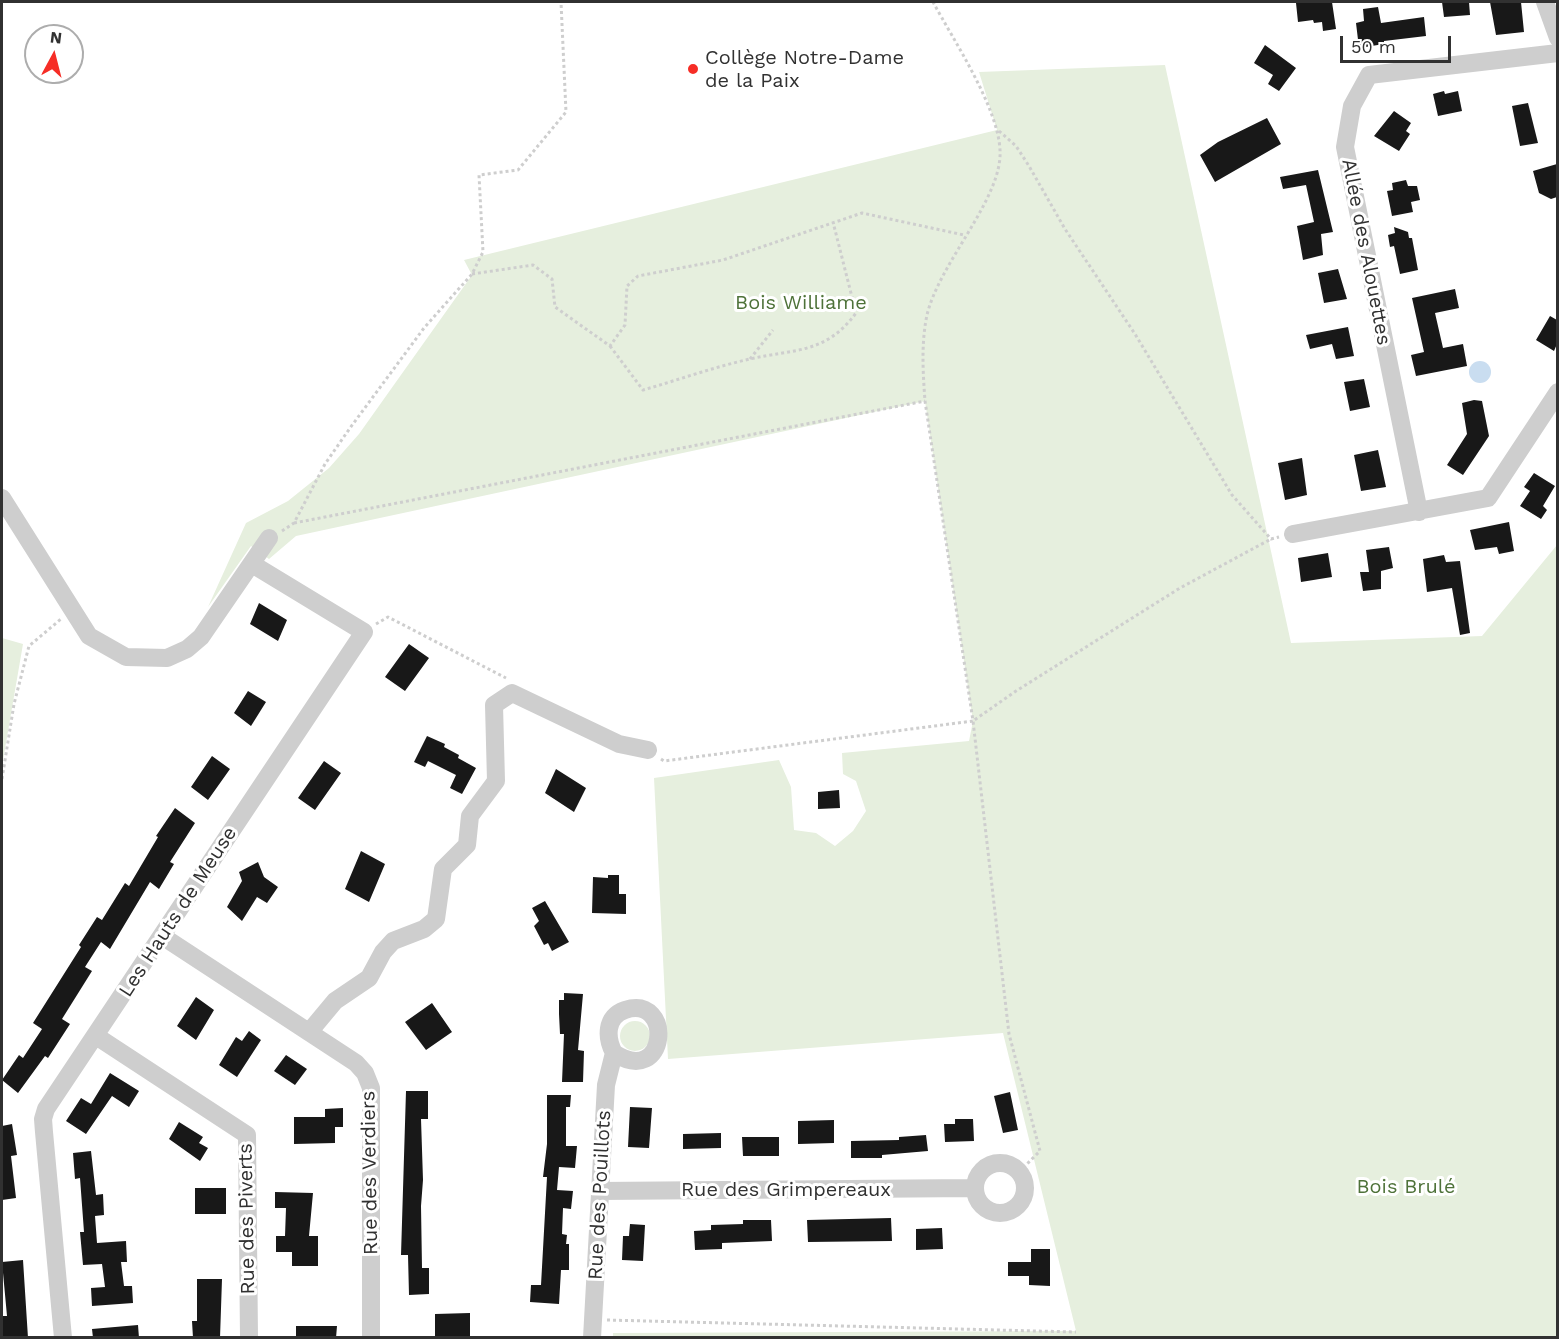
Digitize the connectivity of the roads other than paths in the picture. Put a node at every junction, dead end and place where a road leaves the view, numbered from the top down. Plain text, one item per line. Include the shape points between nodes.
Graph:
1 (1545, 2) edge
2 (1557, 38) edge
3 (1557, 53) edge
4 (1557, 392) edge
5 (2, 498) edge
6 (1419, 512) junction
7 (1293, 534) road end
8 (269, 538) road end
9 (252, 564) junction
10 (648, 750) road end
11 (162, 936) junction
12 (310, 1031) junction
13 (96, 1036) junction
14 (614, 1053) dead end
15 (974, 1188) junction
16 (599, 1191) junction
17 (593, 1329) edge
18 (63, 1338) edge
19 (249, 1338) edge
20 (371, 1338) edge

1 - 2 street
3 - 6 street, Allée des Alouettes via 1369,75 1352,106 1345,147
4 - 6 street via 1488,498
5 - 9 street via 89,636 126,657 167,658 187,649 201,637
6 - 7 street
8 - 9 street
9 - 11 street, Les Hauts de Meuse via 364,632
10 - 12 street via 619,744 512,693 494,705 496,782 470,816 468,845 442,869 436,919 424,929 393,941 369,978 335,1001
11 - 12 street, Rue des Verdiers
11 - 13 street, Les Hauts de Meuse
12 - 20 street, Rue des Verdiers via 356,1062 371,1088
13 - 18 street, Les Hauts de Meuse via 43,1119
13 - 19 street, Rue des Piverts via 247,1135
14 - 16 street, Rue des Pouillots via 606,1085
15 - 15 street via 977,1200 996,1214 1019,1206 1025,1183 1019,1172 997,1163 985,1167
15 - 16 street, Rue des Grimpereaux
16 - 17 street, Rue des Pouillots

